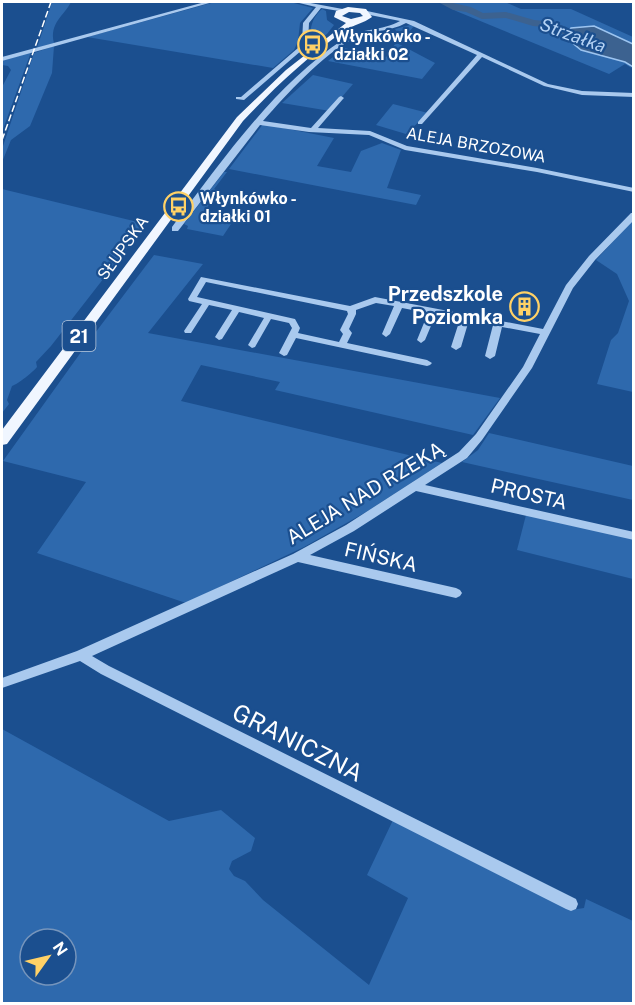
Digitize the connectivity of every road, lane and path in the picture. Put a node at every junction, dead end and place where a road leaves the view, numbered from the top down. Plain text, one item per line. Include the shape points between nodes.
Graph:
1 (210, 2) edge
2 (298, 2) edge
3 (319, 6) junction
4 (364, 9) edge
5 (344, 13) junction
6 (355, 21) junction
7 (405, 21) junction
8 (334, 35) junction
9 (482, 55) junction
10 (2, 59) edge
11 (633, 95) edge
12 (237, 98) dead end
13 (341, 98) dead end
14 (257, 122) junction
15 (420, 123) dead end
16 (314, 129) junction
17 (633, 190) edge
18 (633, 214) edge
19 (175, 229) dead end
20 (207, 302) junction
21 (399, 305) junction
22 (237, 309) junction
23 (351, 309) junction
24 (433, 312) junction
25 (269, 316) junction
26 (465, 318) junction
27 (498, 324) junction
28 (188, 331) dead end
29 (545, 332) junction
30 (386, 334) dead end
31 (293, 335) junction
32 (219, 337) dead end
33 (421, 340) dead end
34 (252, 345) dead end
35 (342, 345) junction
36 (456, 347) dead end
37 (284, 353) dead end
38 (490, 356) dead end
39 (427, 363) dead end
40 (2, 440) edge
41 (417, 487) junction
42 (633, 536) edge
43 (297, 556) junction
44 (456, 593) dead end
45 (81, 654) junction
46 (2, 683) edge
47 (571, 904) dead end

1 - 10 street
2 - 3 street
3 - 5 street
3 - 12 street via 306,23 305,42 300,49 242,99
4 - 5 main road
4 - 6 main road, 21
4 - 7 street
5 - 6 main road
5 - 8 main road, SŁUPSKA / 21
6 - 8 main road, SŁUPSKA / 21
7 - 9 street
7 - 14 street via 345,41
8 - 40 main road, SŁUPSKA / 21 via 240,119
9 - 11 street via 561,89
9 - 15 street
13 - 16 street
14 - 16 street, ALEJA BRZOZOWA
14 - 19 street
16 - 17 street, ALEJA BRZOZOWA via 370,133 405,148
18 - 29 street, ALEJA NAD RZEKĄ via 569,287
20 - 22 street
20 - 23 street via 192,299 204,279
20 - 28 street
21 - 23 street via 375,300
21 - 24 street
21 - 30 street
22 - 25 street
22 - 32 street
23 - 35 street
24 - 26 street
24 - 33 street
25 - 31 street via 292,321 296,328
25 - 34 street
26 - 27 street
26 - 36 street
27 - 29 street
27 - 38 street
29 - 41 street, ALEJA NAD RZEKĄ via 527,368 479,437 463,454
31 - 35 street
31 - 37 street
35 - 39 street
41 - 42 street, PROSTA
41 - 43 street, ALEJA NAD RZEKĄ
43 - 44 street, FIŃSKA
43 - 45 street, ALEJA NAD RZEKĄ
45 - 46 street
45 - 47 street, GRANICZNA via 105,670

